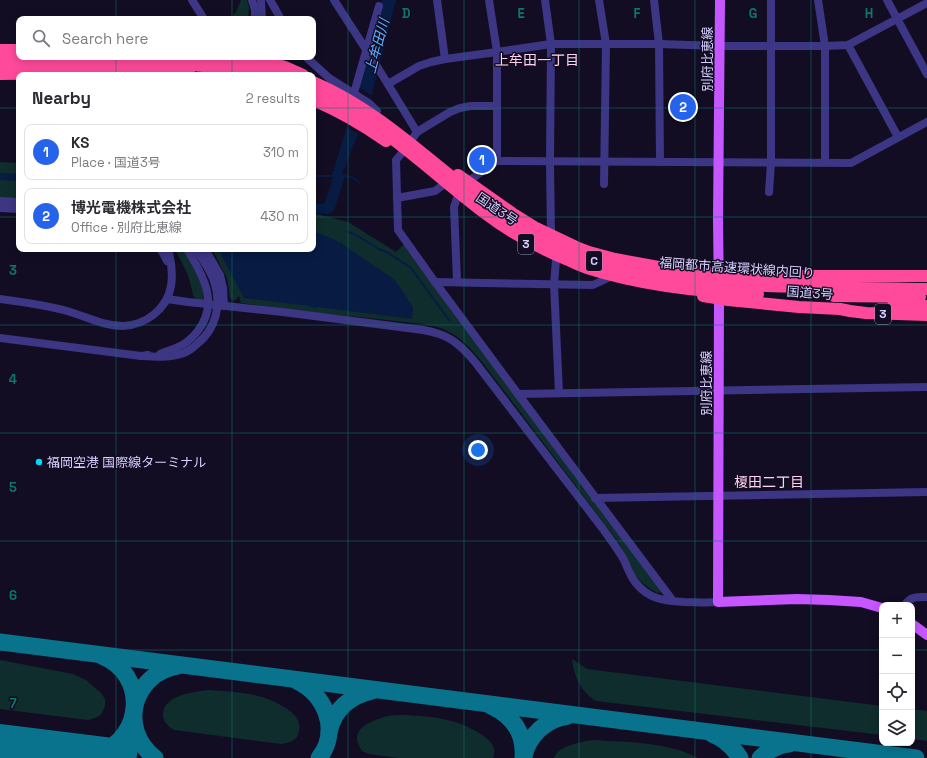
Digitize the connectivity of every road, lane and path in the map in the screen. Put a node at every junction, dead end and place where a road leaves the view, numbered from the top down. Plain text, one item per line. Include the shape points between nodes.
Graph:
1 (192, 0) edge
2 (252, 0) edge
3 (261, 0) edge
4 (334, 0) edge
5 (437, 0) edge
6 (489, 0) edge
7 (545, 0) edge
8 (599, 0) edge
9 (654, 0) edge
10 (720, 0) edge
11 (771, 0) edge
12 (818, 0) edge
13 (887, 0) edge
14 (274, 1) edge
15 (927, 3) edge
16 (379, 6) dead end
17 (202, 16) edge
18 (256, 16) edge
19 (257, 16) edge
20 (280, 16) edge
21 (898, 19) junction
22 (0, 44) edge
23 (16, 44) edge
24 (551, 44) junction
25 (606, 44) junction
26 (659, 44) junction
27 (848, 45) junction
28 (720, 46) junction
29 (771, 46) junction
30 (825, 46) junction
31 (0, 50) edge
32 (16, 50) edge
33 (497, 52) junction
34 (368, 53) junction
35 (445, 58) junction
36 (0, 59) edge
37 (16, 59) edge
38 (228, 60) edge
39 (250, 60) edge
40 (252, 60) edge
41 (261, 60) edge
42 (309, 60) edge
43 (0, 67) edge
44 (148, 72) edge
45 (183, 72) edge
46 (239, 72) edge
47 (248, 72) edge
48 (251, 72) edge
49 (284, 72) edge
50 (295, 72) edge
51 (0, 74) edge
52 (16, 74) edge
53 (927, 74) edge
54 (316, 80) edge
55 (0, 81) edge
56 (16, 81) edge
57 (316, 84) edge
58 (388, 84) junction
59 (316, 94) edge
60 (354, 95) junction
61 (316, 101) edge
62 (497, 106) junction
63 (927, 122) edge
64 (415, 135) junction
65 (898, 137) junction
66 (402, 153) junction
67 (497, 161) junction
68 (550, 162) junction
69 (604, 162) junction
70 (660, 162) junction
71 (825, 162) junction
72 (719, 163) junction
73 (771, 163) junction
74 (467, 182) junction
75 (604, 184) dead end
76 (443, 185) junction
77 (769, 192) dead end
78 (397, 198) junction
79 (457, 198) junction
80 (0, 201) edge
81 (16, 202) edge
82 (0, 208) edge
83 (16, 209) edge
84 (551, 236) junction
85 (162, 252) edge
86 (168, 252) edge
87 (189, 252) edge
88 (198, 252) edge
89 (207, 252) edge
90 (556, 260) junction
91 (171, 270) junction
92 (719, 274) junction
93 (780, 276) junction
94 (927, 276) edge
95 (608, 278) junction
96 (435, 282) junction
97 (457, 282) junction
98 (554, 284) junction
99 (927, 284) edge
100 (927, 289) edge
101 (927, 297) edge
102 (719, 298) junction
103 (0, 299) edge
104 (166, 299) junction
105 (224, 306) junction
106 (927, 306) edge
107 (840, 309) junction
108 (927, 315) edge
109 (0, 338) edge
110 (141, 356) junction
111 (927, 387) edge
112 (719, 390) junction
113 (559, 393) junction
114 (518, 394) junction
115 (927, 492) edge
116 (718, 495) junction
117 (595, 498) junction
118 (927, 597) edge
119 (672, 601) junction
120 (718, 602) junction
121 (907, 602) edge
122 (879, 607) edge
123 (915, 626) edge
124 (927, 635) edge

1 - 17 street
2 - 18 street
3 - 19 street
4 - 34 street
5 - 35 street
6 - 33 street
7 - 24 street
8 - 25 street
9 - 26 street
10 - 28 main road, 別府比恵線
11 - 29 street
12 - 30 street
13 - 21 street
14 - 20 street
15 - 21 street
16 - 34 street
21 - 27 street
21 - 53 street
22 - 23 highway
24 - 25 street
24 - 33 street
24 - 68 street
25 - 26 street
25 - 69 street
26 - 28 street
26 - 70 street
27 - 30 street
27 - 65 street
28 - 29 street
28 - 72 main road, 別府比恵線
29 - 30 street
29 - 73 street
30 - 71 street
31 - 32 highway
33 - 35 street
33 - 62 street
34 - 58 street
34 - 60 street
35 - 58 street via 419,66
36 - 37 highway
38 - 49 highway, bridge
39 - 46 street
40 - 47 street
41 - 50 highway
42 - 60 street via 329,78
43 - 48 highway, bridge via 158,64
44 - 45 highway
51 - 52 highway
54 - 60 highway, 国道3号 / 3
55 - 56 highway
57 - 100 highway, 福岡都市高速環状線内回り / C, bridge via 366,110 508,219 542,239 588,259 652,275 707,282 814,288
58 - 64 street
59 - 101 highway, C, bridge via 351,111 376,128 503,226 550,252 586,267 649,284 719,292
60 - 64 highway, 国道3号 / 3
61 - 66 highway, 国道3号 / 3 via 363,126
62 - 64 street via 460,108
62 - 67 street
63 - 65 street
64 - 74 highway, 国道3号 / 3
65 - 71 street via 851,163
66 - 76 highway, 国道3号 / 3
66 - 78 street via 396,160
67 - 68 street
67 - 74 street
68 - 69 street
68 - 84 street
69 - 70 street
69 - 75 street
70 - 72 street
71 - 73 street
72 - 73 street
72 - 92 main road, 別府比恵線
73 - 77 street
74 - 84 highway, 国道3号 / 3
76 - 78 street via 435,191
76 - 79 highway, 国道3号 / 3
78 - 96 street via 398,230
79 - 90 highway, 国道3号 / 3 via 500,229
79 - 97 street via 454,206
80 - 81 street
82 - 83 street
84 - 92 highway, 国道3号 / 3 via 589,252 615,259
85 - 91 street
86 - 91 street
87 - 110 street, bridge via 203,279 208,313 191,339 160,354
88 - 110 street, bridge via 217,292 216,312 210,330 203,340 184,353 171,356
89 - 105 street via 220,275
90 - 95 highway, 国道3号 / 3
90 - 98 street
91 - 104 street via 171,285
92 - 93 highway, 国道3号 / 3
92 - 102 main road, 別府比恵線
93 - 94 highway, 国道3号 / 3
93 - 99 highway via 835,284
95 - 98 street via 593,285
95 - 102 highway, 国道3号 / 3 via 640,286
96 - 97 street
96 - 114 street
97 - 98 street
98 - 113 street
102 - 107 highway, 国道3号 / 3
102 - 112 main road, 別府比恵線
103 - 104 street via 48,306 99,322 123,326 145,320 157,311
104 - 105 street
105 - 119 street via 423,330 451,339 475,362 607,535 634,581 649,595
106 - 107 highway via 867,306
107 - 108 highway, 国道3号 / 3 via 866,313
109 - 110 street
111 - 112 street
112 - 113 street
112 - 116 main road, 別府比恵線
113 - 114 street
114 - 117 street
115 - 116 street
116 - 117 street
116 - 120 main road, 別府比恵線
117 - 119 street
118 - 121 street via 913,598
119 - 120 street
120 - 122 main road via 829,600 861,602
123 - 124 main road

